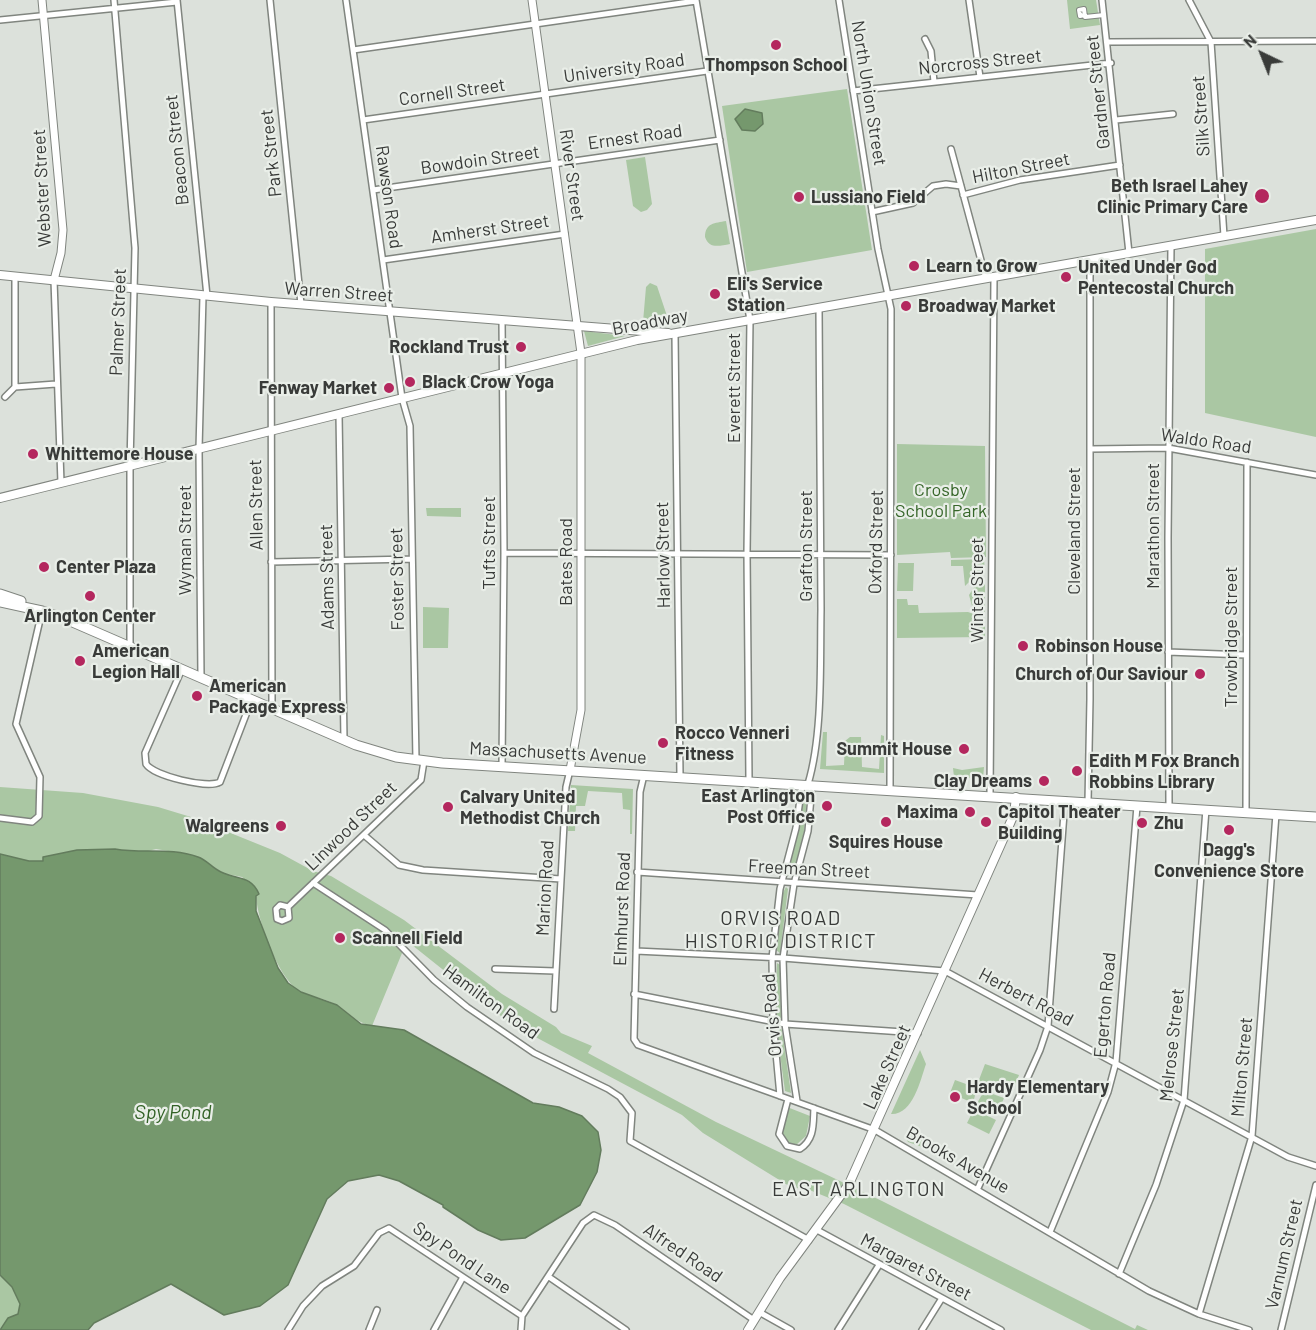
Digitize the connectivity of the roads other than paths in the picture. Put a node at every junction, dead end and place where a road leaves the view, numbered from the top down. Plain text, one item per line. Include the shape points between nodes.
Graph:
1 (42, 0) edge
2 (114, 0) edge
3 (270, 0) edge
4 (346, 0) edge
5 (532, 0) edge
6 (839, 0) edge
7 (969, 0) edge
8 (1102, 0) edge
9 (1189, 0) edge
10 (177, 1) edge
11 (696, 1) edge
12 (115, 8) junction
13 (1085, 15) dead end
14 (1105, 15) junction
15 (44, 16) junction
16 (0, 20) edge
17 (535, 24) junction
18 (926, 39) dead end
19 (1316, 41) edge
20 (1109, 42) junction
21 (1211, 42) junction
22 (353, 50) junction
23 (1111, 63) junction
24 (707, 71) junction
25 (980, 77) junction
26 (934, 82) junction
27 (853, 91) junction
28 (546, 94) junction
29 (1173, 114) dead end
30 (363, 120) junction
31 (1116, 120) junction
32 (720, 140) junction
33 (951, 149) dead end
34 (555, 164) junction
35 (1120, 165) junction
36 (961, 186) junction
37 (373, 190) junction
38 (963, 195) junction
39 (872, 212) junction
40 (1316, 220) edge
41 (565, 234) junction
42 (1224, 236) junction
43 (1171, 246) junction
44 (1129, 253) junction
45 (383, 260) junction
46 (1090, 260) junction
47 (0, 275) edge
48 (15, 277) junction
49 (990, 278) junction
50 (54, 280) junction
51 (134, 289) junction
52 (205, 296) junction
53 (888, 296) junction
54 (271, 302) junction
55 (301, 304) junction
56 (819, 308) junction
57 (390, 310) junction
58 (502, 320) junction
59 (750, 320) junction
60 (578, 324) junction
61 (675, 334) junction
62 (581, 353) junction
63 (504, 373) junction
64 (56, 384) junction
65 (15, 387) junction
66 (5, 397) dead end
67 (402, 398) junction
68 (339, 414) junction
69 (270, 431) junction
70 (1090, 448) junction
71 (1168, 448) junction
72 (199, 449) junction
73 (1247, 462) junction
74 (130, 465) junction
75 (1316, 475) edge
76 (61, 483) junction
77 (0, 498) edge
78 (504, 553) junction
79 (747, 553) junction
80 (582, 554) junction
81 (679, 554) junction
82 (821, 554) junction
83 (891, 555) junction
84 (412, 559) junction
85 (341, 560) junction
86 (271, 562) junction
87 (0, 594) edge
88 (0, 602) edge
89 (42, 611) junction
90 (130, 647) junction
91 (1168, 652) junction
92 (1246, 655) junction
93 (182, 669) junction
94 (201, 677) junction
95 (252, 699) junction
96 (272, 708) junction
97 (344, 740) junction
98 (420, 760) junction
99 (502, 766) junction
100 (570, 770) junction
101 (645, 774) junction
102 (680, 776) junction
103 (749, 780) junction
104 (808, 784) junction
105 (890, 789) junction
106 (990, 795) junction
107 (1016, 798) junction
108 (1065, 800) junction
109 (1088, 802) junction
110 (1137, 804) junction
111 (1169, 806) junction
112 (1206, 809) junction
113 (1246, 812) junction
114 (1276, 814) junction
115 (1316, 817) edge
116 (0, 818) edge
117 (364, 835) junction
118 (638, 872) junction
119 (561, 879) junction
120 (782, 883) junction
121 (313, 884) junction
122 (794, 884) junction
123 (978, 895) junction
124 (288, 907) dead end
125 (636, 951) junction
126 (772, 958) junction
127 (783, 958) junction
128 (495, 969) dead end
129 (555, 971) junction
130 (945, 971) junction
131 (634, 994) junction
132 (554, 1009) dead end
133 (773, 1021) junction
134 (785, 1024) junction
135 (1048, 1026) junction
136 (918, 1033) junction
137 (638, 1045) joint
138 (1116, 1062) junction
139 (780, 1096) junction
140 (788, 1099) junction
141 (1184, 1100) junction
142 (797, 1101) junction
143 (814, 1108) junction
144 (875, 1130) junction
145 (1251, 1136) junction
146 (1316, 1166) edge
147 (1316, 1185) edge
148 (978, 1188) junction
149 (817, 1230) junction
150 (1050, 1233) junction
151 (809, 1240) junction
152 (879, 1265) junction
153 (1119, 1274) junction
154 (463, 1277) junction
155 (549, 1277) junction
156 (942, 1298) junction
157 (377, 1310) dead end
158 (759, 1312) junction
159 (1199, 1314) junction
160 (522, 1316) junction
161 (754, 1320) junction
162 (288, 1330) edge
163 (369, 1330) edge
164 (434, 1330) edge
165 (521, 1330) edge
166 (626, 1330) edge
167 (748, 1330) edge
168 (791, 1330) edge
169 (838, 1330) edge
170 (922, 1330) edge
171 (1001, 1330) edge
172 (1250, 1330) edge
173 (1281, 1330) edge

1 - 15 street, Webster Street
2 - 12 street, Palmer Street
3 - 55 street, Park Street
4 - 22 street, Rawson Road
5 - 17 street, River Street
6 - 27 street, North Union Street
7 - 25 street
8 - 14 street, Gardner Street
9 - 21 street, Silk Street
10 - 12 street
10 - 52 street, Beacon Street
11 - 17 street
11 - 24 street, Everett Street
12 - 15 street
12 - 51 street, Palmer Street via 135,248
13 - 14 street
14 - 20 street, Gardner Street
15 - 16 street
15 - 50 street, Webster Street via 63,230
17 - 22 street
17 - 28 street, River Street
18 - 26 street
19 - 21 street
20 - 21 street
20 - 23 street, Gardner Street
21 - 42 street, Silk Street
22 - 30 street, Rawson Road
23 - 25 street, Norcross Street
23 - 31 street, Gardner Street
24 - 28 street, University Road
24 - 32 street, Everett Street
25 - 26 street, Norcross Street
26 - 27 street, Norcross Street
27 - 39 street, North Union Street
28 - 30 street, Cornell Street
28 - 34 street, River Street
29 - 31 street
30 - 37 street, Rawson Road
31 - 35 street, Gardner Street
32 - 34 street, Ernest Road
32 - 59 street, Everett Street
33 - 36 street, Winter Street
34 - 37 street, Bowdoin Street
34 - 41 street, River Street
35 - 38 street, Hilton Street via 1020,180
35 - 44 street, Gardner Street
36 - 38 street, Winter Street
36 - 39 street via 933,186 913,203
37 - 45 street, Rawson Road
38 - 49 street, Winter Street
39 - 53 street, North Union Street
40 - 42 main road, Broadway
41 - 45 street, Amherst Street
41 - 60 street, River Street
42 - 43 main road, Broadway
43 - 44 main road, Broadway
43 - 71 street, Marathon Street
44 - 46 main road, Broadway
45 - 57 street, Rawson Road
46 - 49 main road, Broadway
46 - 70 street, Cleveland Street
47 - 48 main road, Warren Street
48 - 50 main road, Warren Street
48 - 65 street
49 - 53 main road, Broadway
49 - 106 street, Winter Street
50 - 51 main road, Warren Street
50 - 64 street, Webster Street
51 - 52 main road, Warren Street
51 - 74 street, Palmer Street
52 - 54 main road, Warren Street
52 - 72 street, Wyman Street
53 - 56 main road, Broadway
53 - 83 street, Oxford Street
54 - 55 main road, Warren Street
54 - 69 street, Allen Street
55 - 57 main road, Warren Street
56 - 59 main road, Broadway
56 - 82 street, Grafton Street
57 - 58 main road, Warren Street
57 - 67 street, Rawson Road
58 - 60 main road, Warren Street
58 - 63 street, Tufts Street
59 - 61 main road, Broadway
59 - 79 street, Everett Street
60 - 61 main road, Warren Street
60 - 62 street, River Street
61 - 62 main road, Broadway
61 - 81 street, Harlow Street
62 - 63 main road, Broadway
62 - 80 street, Bates Road
63 - 67 main road, Broadway
63 - 78 street, Tufts Street
64 - 65 street
64 - 76 street, Webster Street
65 - 66 street
67 - 68 main road, Broadway
67 - 84 street, Foster Street via 410,426
68 - 69 main road, Broadway
68 - 85 street, Adams Street
69 - 72 main road, Broadway
69 - 86 street, Allen Street
70 - 71 street, Waldo Road
70 - 109 street, Cleveland Street
71 - 73 street, Waldo Road
71 - 91 street, Marathon Street
72 - 74 main road, Broadway
72 - 94 street, Wyman Street
73 - 75 street, Waldo Road
73 - 92 street, Trowbridge Street
74 - 76 main road, Broadway
74 - 90 street, Palmer Street
76 - 77 main road, Broadway
78 - 80 street
78 - 99 street, Tufts Street
79 - 81 street
79 - 82 street
79 - 103 street, Everett Street
80 - 81 street
80 - 100 street, Bates Road via 581,710
81 - 102 street, Harlow Street
82 - 83 street
82 - 104 street, Grafton Street via 819,700
83 - 105 street, Oxford Street
84 - 85 street
84 - 98 street, Foster Street
85 - 86 street
85 - 97 street, Adams Street
86 - 96 street, Allen Street
87 - 89 highway, Massachusetts Avenue
88 - 89 highway, Massachusetts Avenue
89 - 90 highway, Massachusetts Avenue
89 - 116 street via 16,721 39,777 39,816 32,822
90 - 93 highway, Massachusetts Avenue
91 - 92 street
91 - 111 street, Marathon Street
92 - 113 street, Trowbridge Street
93 - 94 highway, Massachusetts Avenue
93 - 95 street via 145,753 146,764 154,772 208,786 220,782
94 - 95 highway, Massachusetts Avenue
95 - 96 highway, Massachusetts Avenue
96 - 97 highway, Massachusetts Avenue
97 - 98 highway, Massachusetts Avenue
98 - 99 highway, Massachusetts Avenue
98 - 117 street, Linwood Street via 424,773 421,780
99 - 100 highway, Massachusetts Avenue
100 - 101 highway, Massachusetts Avenue
100 - 119 street, Marion Road
101 - 102 highway, Massachusetts Avenue
101 - 118 street, Elmhurst Road via 640,792
102 - 103 highway, Massachusetts Avenue
103 - 104 highway, Massachusetts Avenue
104 - 105 highway, Massachusetts Avenue
104 - 120 street, Orvis Road
104 - 122 street, Orvis Road via 808,831
105 - 106 highway, Massachusetts Avenue
106 - 107 highway, Massachusetts Avenue
107 - 108 highway, Massachusetts Avenue
107 - 123 main road, Lake Street via 1014,814
108 - 109 highway, Massachusetts Avenue
108 - 135 street
109 - 110 highway, Massachusetts Avenue
110 - 111 highway, Massachusetts Avenue
110 - 138 street, Egerton Road
111 - 112 highway, Massachusetts Avenue
112 - 113 highway, Massachusetts Avenue
112 - 141 street, Melrose Street
113 - 114 highway, Massachusetts Avenue
114 - 115 highway, Massachusetts Avenue
114 - 145 street, Milton Street
117 - 119 street via 387,856 407,867
117 - 121 street, Linwood Street
118 - 120 street, Freeman Street
118 - 125 street, Elmhurst Road
119 - 129 street, Marion Road
120 - 122 street, Freeman Street
120 - 126 street, Orvis Road
121 - 124 street, Linwood Street
121 - 151 street, Hamilton Road via 385,930 467,1007 534,1053 620,1097 633,1113 629,1136 634,1143
122 - 123 street, Freeman Street
122 - 127 street, Orvis Road
123 - 130 main road, Lake Street
125 - 126 street
125 - 131 street, Elmhurst Road
126 - 127 street
126 - 133 street, Orvis Road
127 - 130 street
127 - 134 street, Orvis Road
128 - 129 street
129 - 132 street, Marion Road
130 - 135 street, Herbert Road
130 - 136 main road, Lake Street
131 - 133 street
131 - 137 street, Elmhurst Road via 634,1039
133 - 134 street
133 - 139 street, Orvis Road
134 - 136 street
134 - 142 street, Orvis Road
135 - 138 street, Herbert Road
135 - 148 street
136 - 144 main road, Lake Street
137 - 139 street, Brooks Avenue
138 - 141 street, Herbert Road
138 - 150 street, Egerton Road via 1108,1092
139 - 140 street, Brooks Avenue
140 - 142 street, Brooks Avenue
140 - 143 street via 779,1134 787,1146 800,1149 808,1143
141 - 145 street, Herbert Road
141 - 153 street, Melrose Street via 1156,1185
142 - 143 street, Brooks Avenue
143 - 144 street, Brooks Avenue
144 - 148 street, Brooks Avenue
144 - 149 main road, Lake Street via 849,1185
145 - 146 street, Herbert Road via 1288,1157
145 - 159 street, Milton Street
147 - 173 street, Varnum Street
148 - 150 street, Brooks Avenue
149 - 151 main road, Lake Street
149 - 152 street, Margaret Street
150 - 153 street, Brooks Avenue
151 - 158 main road, Lake Street
152 - 156 street, Margaret Street
152 - 169 street
153 - 159 street, Brooks Avenue
154 - 160 street, Spy Pond Lane
154 - 162 street, Spy Pond Lane via 393,1228 384,1229 354,1266 322,1286
154 - 164 street
155 - 160 street
155 - 161 street, Alfred Road via 583,1222 594,1215 615,1225
155 - 166 street
156 - 170 street
156 - 171 street, Margaret Street
157 - 163 street
158 - 161 main road, Lake Street
158 - 168 street
159 - 172 street, Brooks Avenue
160 - 165 street
161 - 167 main road, Lake Street

